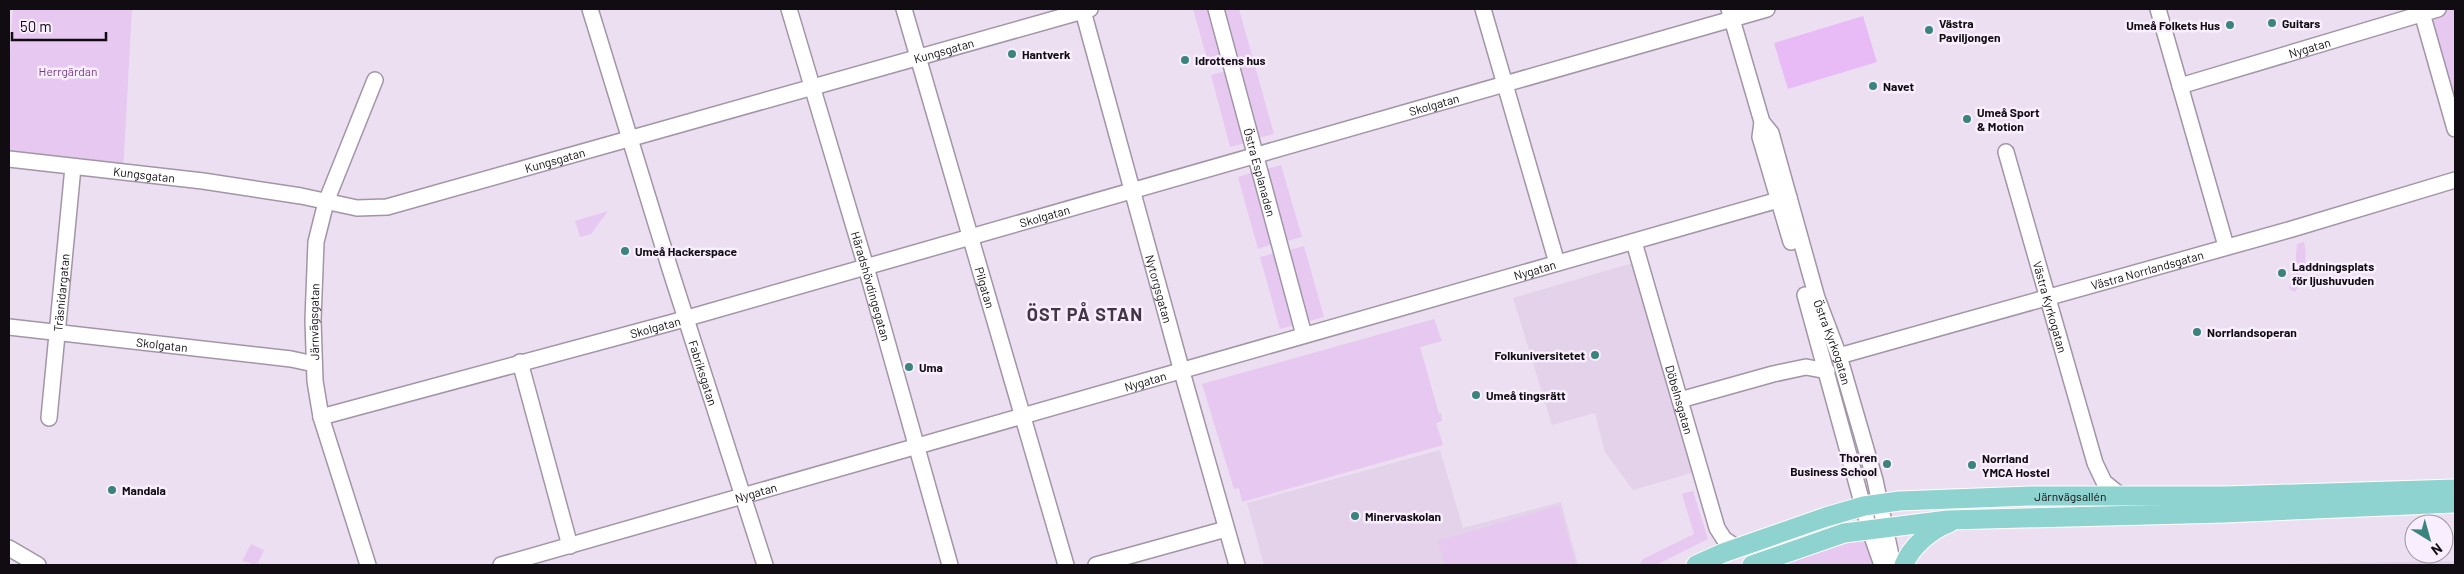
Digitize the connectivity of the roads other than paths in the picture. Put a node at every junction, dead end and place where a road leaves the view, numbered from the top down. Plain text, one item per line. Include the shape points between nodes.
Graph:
1 (590, 9) edge
2 (789, 9) edge
3 (904, 9) edge
4 (1216, 9) edge
5 (1483, 9) edge
6 (1768, 9) edge
7 (2158, 9) edge
8 (2438, 9) edge
9 (1086, 10) edge
10 (2422, 13) junction
11 (1730, 14) edge
12 (919, 58) junction
13 (375, 80) dead end
14 (1505, 84) junction
15 (2180, 86) junction
16 (811, 87) junction
17 (2455, 129) edge
18 (630, 138) junction
19 (2006, 152) dead end
20 (1256, 156) junction
21 (9, 160) edge
22 (73, 167) junction
23 (2455, 180) edge
24 (1132, 190) junction
25 (1784, 198) junction
26 (326, 202) junction
27 (972, 237) junction
28 (1634, 242) junction
29 (2226, 246) junction
30 (1556, 263) junction
31 (866, 267) junction
32 (2048, 298) junction
33 (686, 319) junction
34 (9, 327) edge
35 (57, 332) junction
36 (1304, 335) junction
37 (1839, 356) junction
38 (520, 362) junction
39 (314, 364) junction
40 (1181, 370) junction
41 (1827, 371) junction
42 (1680, 400) junction
43 (1022, 416) junction
44 (322, 417) junction
45 (49, 418) dead end
46 (917, 445) junction
47 (2095, 463) junction
48 (2455, 489) edge
49 (741, 495) junction
50 (2084, 496) junction
51 (2120, 496) junction
52 (2455, 503) edge
53 (1872, 505) junction
54 (1962, 519) junction
55 (1877, 527) junction
56 (1226, 529) junction
57 (570, 546) junction
58 (9, 548) edge
59 (1737, 548) junction
60 (38, 565) edge
61 (368, 565) edge
62 (500, 565) edge
63 (765, 565) edge
64 (950, 565) edge
65 (1066, 565) edge
66 (1096, 565) edge
67 (1237, 565) edge
68 (1696, 565) edge
69 (1752, 565) edge
70 (1882, 565) edge
71 (1893, 565) edge
72 (1904, 565) edge

1 - 18 street, Fabriksgatan
2 - 16 street, Häradshövdingegatan
3 - 12 street, Pilgatan
4 - 20 street, Östra Esplanaden
5 - 14 street
6 - 11 street, Skolgatan
7 - 15 street
8 - 10 street, Nygatan
9 - 12 street, Kungsgatan
9 - 24 street, Nytorgsgatan
10 - 15 street, Nygatan
10 - 17 street
11 - 14 street, Skolgatan
11 - 25 street, Östra Kyrkogatan via 1762,122 1760,137
12 - 16 street, Kungsgatan
12 - 27 street, Pilgatan
13 - 26 street, Järnvägsgatan
14 - 20 street, Skolgatan
14 - 30 street
15 - 29 street
16 - 18 street, Kungsgatan
16 - 31 street, Häradshövdingegatan
18 - 26 street, Kungsgatan via 387,207 357,208
18 - 33 street, Fabriksgatan
19 - 32 street, Västra Kyrkogatan
20 - 24 street, Skolgatan
20 - 36 street, Östra Esplanaden
21 - 22 street, Kungsgatan
22 - 26 street, Kungsgatan via 203,182
22 - 35 street, Träsnidargatan
23 - 29 street, Västra Norrlandsgatan
24 - 27 street, Skolgatan
24 - 40 street, Nytorgsgatan
25 - 28 street, Nygatan
25 - 37 street, Östra Kyrkogatan
25 - 41 street, Östra Kyrkogatan
26 - 39 street, Järnvägsgatan via 316,242
27 - 31 street, Skolgatan
27 - 43 street, Pilgatan
28 - 30 street, Nygatan
28 - 42 street, Döbelnsgatan
29 - 32 street, Västra Norrlandsgatan
30 - 36 street, Nygatan
31 - 33 street, Skolgatan
31 - 46 street, Häradshövdingegatan
32 - 37 street, Västra Norrlandsgatan
32 - 47 street, Västra Kyrkogatan
33 - 38 street, Skolgatan
33 - 49 street, Fabriksgatan
34 - 35 street, Skolgatan
35 - 39 street, Skolgatan
35 - 45 street, Träsnidargatan
36 - 40 street, Nygatan
37 - 53 street, Östra Kyrkogatan
38 - 44 street, Skolgatan
38 - 57 street
39 - 44 street, Järnvägsgatan
40 - 43 street, Nygatan
40 - 56 street, Nytorgsgatan
41 - 42 street via 1806,367
41 - 53 street, Östra Kyrkogatan
42 - 59 street, Döbelnsgatan via 1719,534
43 - 46 street, Nygatan
43 - 65 street, Pilgatan
44 - 61 street, Järnvägsgatan
46 - 49 street, Nygatan
46 - 64 street, Häradshövdingegatan
47 - 50 street
47 - 51 street, Västra Kyrkogatan via 2104,482
48 - 51 main road, Järnvägsallén
49 - 57 street, Nygatan
49 - 63 street, Fabriksgatan
50 - 51 main road, Järnvägsallén
50 - 53 main road, Järnvägsallén via 1908,500
52 - 54 main road, Järnvägsallén via 2225,513
53 - 55 street, Östra Kyrkogatan
53 - 59 main road, Järnvägsallén via 1826,517
54 - 55 main road, Järnvägsallén
54 - 72 main road via 1933,531
55 - 69 main road, Järnvägsallén via 1844,533
55 - 70 street, Östra Kyrkogatan
55 - 71 street, Östra Kyrkogatan
56 - 66 street
56 - 67 street, Nytorgsgatan
57 - 62 street, Nygatan
58 - 60 street
59 - 68 main road, Järnvägsallén

